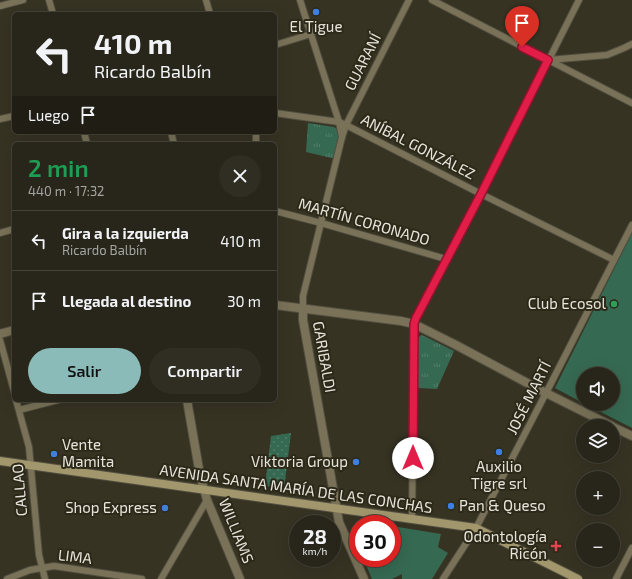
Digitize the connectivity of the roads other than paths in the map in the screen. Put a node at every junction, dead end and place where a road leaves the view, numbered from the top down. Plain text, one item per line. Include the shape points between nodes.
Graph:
1 (23, 0) edge
2 (49, 0) edge
3 (206, 0) edge
4 (300, 0) edge
5 (409, 0) edge
6 (432, 0) edge
7 (579, 0) edge
8 (0, 6) edge
9 (52, 12) edge
10 (209, 12) edge
11 (311, 34) junction
12 (277, 44) edge
13 (632, 44) edge
14 (548, 60) junction
15 (632, 103) edge
16 (277, 113) edge
17 (12, 117) edge
18 (0, 120) edge
19 (339, 122) junction
20 (346, 125) junction
21 (342, 137) junction
22 (481, 194) junction
23 (277, 212) edge
24 (321, 223) junction
25 (632, 225) edge
26 (12, 230) edge
27 (0, 233) edge
28 (446, 259) junction
29 (614, 260) junction
30 (277, 306) edge
31 (303, 309) junction
32 (414, 324) junction
33 (12, 331) edge
34 (0, 334) edge
35 (0, 340) edge
36 (12, 384) edge
37 (546, 393) junction
38 (17, 402) edge
39 (50, 402) edge
40 (186, 402) edge
41 (19, 410) junction
42 (598, 419) edge
43 (620, 430) edge
44 (632, 436) edge
45 (0, 461) edge
46 (31, 466) junction
47 (205, 491) junction
48 (208, 500) junction
49 (337, 508) junction
50 (412, 519) junction
51 (476, 528) junction
52 (632, 548) edge
53 (42, 568) junction
54 (7, 579) edge
55 (44, 579) edge
56 (142, 579) edge
57 (161, 579) edge
58 (240, 579) edge
59 (364, 579) edge
60 (443, 579) edge
61 (578, 579) edge
62 (616, 579) edge

1 - 8 street
2 - 9 street
3 - 10 street
4 - 11 street
5 - 20 street, GUARANÍ
6 - 14 street
7 - 14 street
11 - 12 street
11 - 19 street
13 - 14 street via 606,55
14 - 15 street
14 - 22 street
16 - 19 street, ANÍBAL GONZÁLEZ
17 - 18 street
19 - 20 street, ANÍBAL GONZÁLEZ
19 - 21 street
20 - 21 street, GUARANÍ
20 - 22 street, ANÍBAL GONZÁLEZ
21 - 24 street, GARIBALDI
22 - 28 street
22 - 29 street, ANÍBAL GONZÁLEZ
23 - 24 street, MARTÍN CORONADO
24 - 28 street, MARTÍN CORONADO
24 - 31 street, GARIBALDI via 303,296
25 - 29 street, JOSÉ MARTÍ
26 - 27 street
28 - 32 street
29 - 37 street, JOSÉ MARTÍ
30 - 31 street
31 - 32 street
31 - 49 street, GARIBALDI
32 - 37 street
32 - 50 street
33 - 34 street
35 - 36 street
37 - 42 street
37 - 51 street, JOSÉ MARTÍ
38 - 41 street, CALLAO
39 - 41 street
40 - 47 street, WILLIAMS
41 - 46 street, CALLAO
43 - 44 street
45 - 46 main road, AVENIDA SANTA MARÍA DE LAS CONCHAS
46 - 47 main road, AVENIDA SANTA MARÍA DE LAS CONCHAS
46 - 53 street, CALLAO
47 - 48 street, WILLIAMS
47 - 49 main road, AVENIDA SANTA MARÍA DE LAS CONCHAS
48 - 57 street
48 - 58 street, WILLIAMS
49 - 50 main road, AVENIDA SANTA MARÍA DE LAS CONCHAS
49 - 59 street, GARIBALDI via 339,522
50 - 51 main road, AVENIDA SANTA MARÍA DE LAS CONCHAS
51 - 60 street, JOSÉ MARTÍ
51 - 61 main road, AVENIDA SANTA MARÍA DE LAS CONCHAS
52 - 62 street
53 - 54 street, LIMA
53 - 55 street, CALLAO
53 - 56 street, LIMA via 54,566

